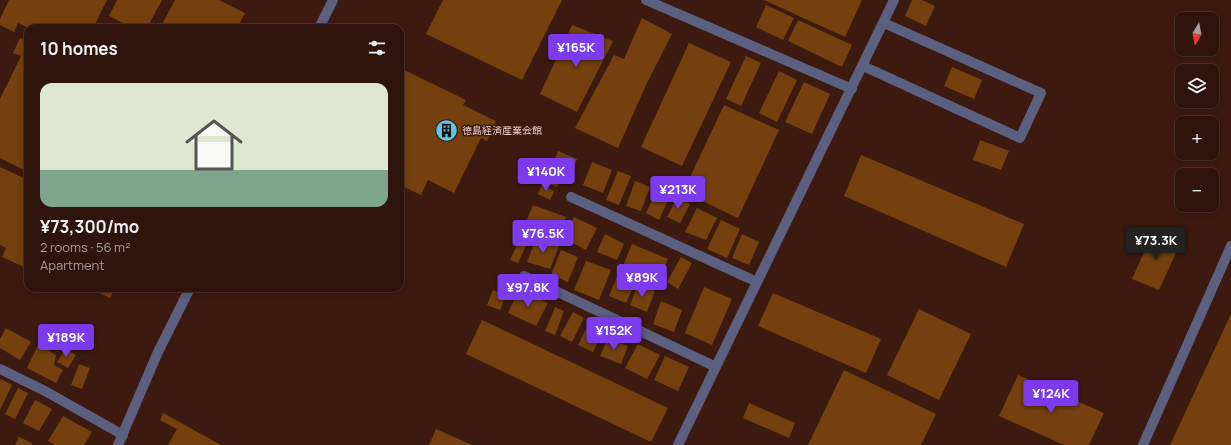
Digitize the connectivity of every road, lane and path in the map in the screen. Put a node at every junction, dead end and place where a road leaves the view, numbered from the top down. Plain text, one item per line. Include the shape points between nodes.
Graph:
1 (333, 0) edge
2 (646, 0) edge
3 (894, 0) edge
4 (884, 23) junction
5 (321, 24) edge
6 (863, 66) junction
7 (852, 89) junction
8 (571, 197) dead end
9 (1231, 246) edge
10 (524, 276) dead end
11 (757, 282) junction
12 (188, 292) edge
13 (716, 367) junction
14 (0, 369) edge
15 (123, 435) junction
16 (118, 445) edge
17 (678, 445) edge
18 (1143, 445) edge

1 - 5 street
2 - 7 street
3 - 4 street
4 - 6 street
4 - 6 street via 1041,93 1020,138
6 - 7 street
7 - 11 street
8 - 11 street
9 - 18 street
10 - 13 street
11 - 13 street
12 - 15 street via 158,352
13 - 17 street
14 - 15 street
15 - 16 street

